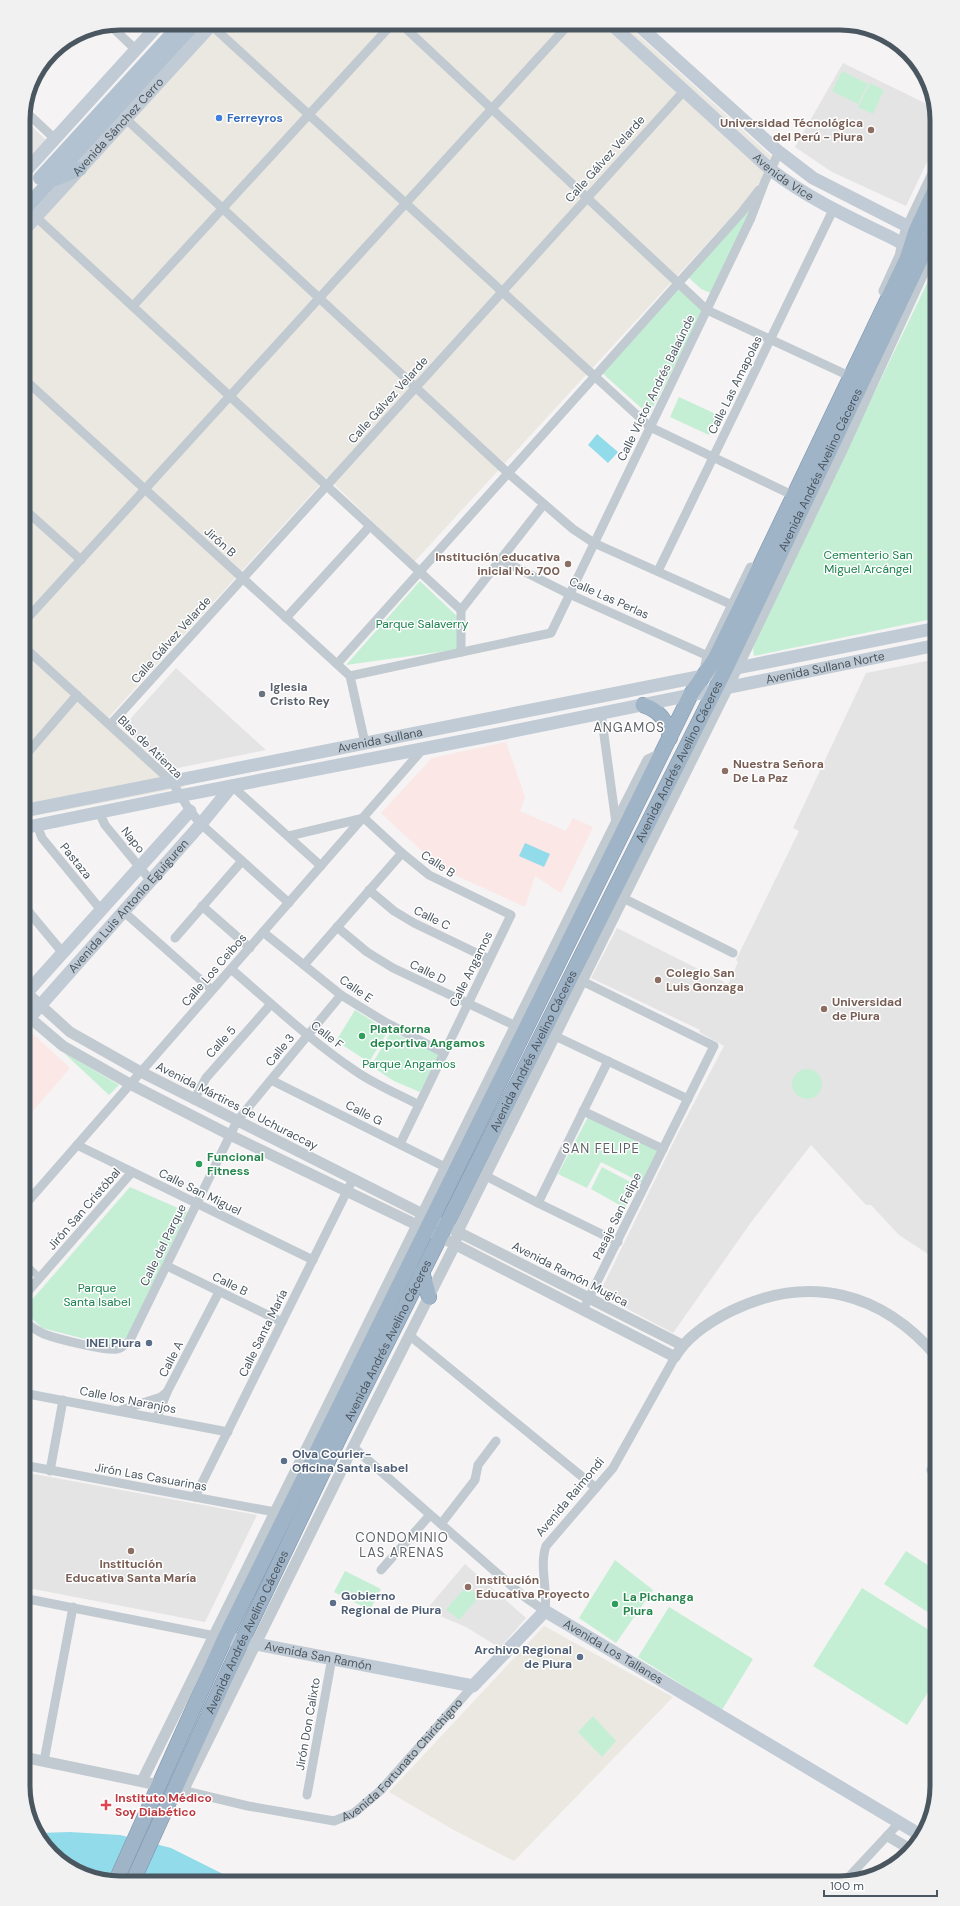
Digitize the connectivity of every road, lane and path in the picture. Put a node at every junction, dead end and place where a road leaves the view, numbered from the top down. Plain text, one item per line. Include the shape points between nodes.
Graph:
1 (116, 30) edge
2 (154, 30) edge
3 (176, 30) edge
4 (189, 30) edge
5 (207, 30) edge
6 (219, 30) edge
7 (387, 30) edge
8 (407, 30) edge
9 (564, 30) edge
10 (618, 30) edge
11 (644, 30) edge
12 (136, 50) junction
13 (684, 90) junction
14 (492, 109) junction
15 (310, 114) junction
16 (30, 116) edge
17 (126, 119) junction
18 (55, 139) junction
19 (779, 152) junction
20 (30, 166) edge
21 (80, 169) junction
22 (768, 176) junction
23 (51, 181) junction
24 (930, 181) edge
25 (30, 189) edge
26 (587, 197) junction
27 (930, 198) edge
28 (406, 203) junction
29 (30, 204) edge
30 (223, 209) junction
31 (833, 210) junction
32 (742, 212) junction
33 (36, 217) junction
34 (751, 218) junction
35 (30, 223) edge
36 (912, 228) junction
37 (930, 241) edge
38 (930, 247) edge
39 (921, 254) edge
40 (679, 283) junction
41 (501, 292) junction
42 (319, 298) junction
43 (133, 306) junction
44 (707, 310) junction
45 (770, 339) junction
46 (845, 374) junction
47 (594, 377) junction
48 (30, 384) edge
49 (416, 387) junction
50 (230, 396) junction
51 (650, 427) junction
52 (713, 457) junction
53 (508, 473) junction
54 (327, 486) junction
55 (144, 490) junction
56 (788, 493) junction
57 (544, 504) junction
58 (30, 514) edge
59 (370, 526) junction
60 (594, 543) junction
61 (81, 560) junction
62 (501, 560) junction
63 (658, 571) junction
64 (419, 572) junction
65 (243, 579) junction
66 (570, 594) junction
67 (737, 607) junction
68 (461, 610) junction
69 (30, 615) edge
70 (286, 618) junction
71 (930, 629) edge
72 (930, 646) edge
73 (30, 652) edge
74 (461, 652) junction
75 (708, 656) junction
76 (337, 664) junction
77 (731, 669) junction
78 (350, 676) junction
79 (703, 676) junction
80 (670, 683) junction
81 (721, 689) junction
82 (691, 694) junction
83 (77, 695) junction
84 (674, 698) junction
85 (643, 705) junction
86 (601, 713) junction
87 (110, 725) junction
88 (422, 731) junction
89 (670, 738) junction
90 (365, 743) junction
91 (30, 750) edge
92 (422, 750) junction
93 (662, 753) junction
94 (172, 782) junction
95 (232, 786) junction
96 (179, 796) junction
97 (30, 810) edge
98 (190, 811) junction
99 (99, 812) junction
100 (364, 818) junction
101 (616, 823) junction
102 (202, 824) junction
103 (37, 825) junction
104 (30, 826) edge
105 (289, 836) junction
106 (402, 853) junction
107 (242, 861) junction
108 (321, 866) junction
109 (139, 867) junction
110 (151, 881) junction
111 (369, 890) junction
112 (624, 898) junction
113 (289, 903) junction
114 (202, 906) junction
115 (101, 910) junction
116 (124, 912) junction
117 (30, 913) edge
118 (510, 913) joint
119 (337, 927) junction
120 (264, 932) junction
121 (175, 938) dead end
122 (250, 948) junction
123 (63, 953) junction
124 (734, 953) dead end
125 (490, 959) junction
126 (304, 965) junction
127 (231, 969) junction
128 (582, 981) junction
129 (30, 989) edge
130 (212, 990) junction
131 (341, 994) junction
132 (30, 999) edge
133 (271, 1004) junction
134 (468, 1004) junction
135 (40, 1006) junction
136 (30, 1014) edge
137 (30, 1022) edge
138 (516, 1026) junction
139 (308, 1035) junction
140 (555, 1036) junction
141 (444, 1053) junction
142 (608, 1061) junction
143 (141, 1072) junction
144 (271, 1080) junction
145 (130, 1084) junction
146 (688, 1099) junction
147 (194, 1100) junction
148 (419, 1105) junction
149 (583, 1111) junction
150 (237, 1121) junction
151 (230, 1135) junction
152 (400, 1144) junction
153 (77, 1145) junction
154 (663, 1149) junction
155 (445, 1167) junction
156 (132, 1172) junction
157 (486, 1176) junction
158 (353, 1179) junction
159 (348, 1190) junction
160 (30, 1192) edge
161 (33, 1195) junction
162 (30, 1199) edge
163 (197, 1204) junction
164 (538, 1204) junction
165 (424, 1222) junction
166 (448, 1231) junction
167 (618, 1242) junction
168 (455, 1245) junction
169 (313, 1260) junction
170 (167, 1266) junction
171 (30, 1269) edge
172 (422, 1272) junction
173 (40, 1278) junction
174 (30, 1290) edge
175 (219, 1292) junction
176 (429, 1297) junction
177 (589, 1298) junction
178 (583, 1310) junction
179 (282, 1322) junction
180 (30, 1326) edge
181 (409, 1335) junction
182 (682, 1345) junction
183 (930, 1349) edge
184 (675, 1357) junction
185 (167, 1392) junction
186 (30, 1394) edge
187 (63, 1400) junction
188 (120, 1410) junction
189 (157, 1418) junction
190 (228, 1432) junction
191 (496, 1441) dead end
192 (353, 1447) junction
193 (30, 1467) edge
194 (50, 1471) junction
195 (596, 1488) junction
196 (195, 1497) junction
197 (275, 1512) junction
198 (430, 1515) junction
199 (441, 1524) junction
200 (381, 1570) dead end
201 (30, 1599) edge
202 (73, 1607) junction
203 (545, 1611) junction
204 (220, 1637) junction
205 (248, 1642) junction
206 (332, 1658) junction
207 (473, 1686) junction
208 (30, 1758) edge
209 (44, 1761) junction
210 (142, 1781) junction
211 (158, 1785) junction
212 (179, 1790) junction
213 (307, 1795) dead end
214 (899, 1823) junction
215 (917, 1833) edge
216 (888, 1836) junction
217 (906, 1847) edge
218 (851, 1875) edge
219 (118, 1876) edge
220 (135, 1876) edge

1 - 12 street
2 - 12 main road
3 - 25 main road, Avenida Sánchez Cerro
4 - 23 main road, Avenida Sánchez Cerro
5 - 17 main road, Avenida Sánchez Cerro
6 - 15 street
7 - 15 street
8 - 14 street
9 - 14 street
10 - 13 main road, Avenida Vice
11 - 19 main road, Avenida Vice
12 - 18 main road
13 - 22 main road, Avenida Vice
13 - 26 street, Calle Gálvez Velarde
14 - 26 street
14 - 28 street
15 - 28 street
15 - 30 street
16 - 18 street
17 - 21 main road, Avenida Sánchez Cerro
17 - 30 street
18 - 20 main road
19 - 22 street, Calle Víctor Andrés Balaúnde
19 - 36 main road, Avenida Vice via 813,178
21 - 23 main road
21 - 33 main road, Avenida Sánchez Cerro
22 - 31 main road, Avenida Vice
22 - 32 street
22 - 34 street, Calle Víctor Andrés Balaúnde
23 - 29 main road, Avenida Sánchez Cerro
24 - 36 street
26 - 40 street
26 - 41 street, Calle Gálvez Velarde
27 - 36 highway, Avenida Andrés Avelino Cáceres
28 - 41 street
28 - 42 street
30 - 42 street
30 - 43 street
31 - 39 main road, Avenida Vice
31 - 45 street, Calle Las Amapolas
32 - 34 street
32 - 40 street
33 - 35 main road, Avenida Sánchez Cerro
33 - 43 street
34 - 44 street, Calle Víctor Andrés Balaúnde
36 - 37 main road, Avenida Vice
36 - 39 highway, Avenida Andrés Avelino Cáceres
38 - 39 highway, Avenida Andrés Avelino Cáceres
39 - 46 street, Avenida Andrés Avelino Cáceres via 900,256
39 - 67 highway, Avenida Andrés Avelino Cáceres via 907,259
39 - 77 highway, Avenida Andrés Avelino Cáceres
40 - 44 street
40 - 47 street
41 - 47 street
41 - 49 street, Calle Gálvez Velarde
42 - 49 street
42 - 50 street
43 - 50 street
44 - 45 street
44 - 51 street, Calle Víctor Andrés Balaúnde
45 - 46 street
45 - 52 street, Calle Las Amapolas
46 - 56 street, Avenida Andrés Avelino Cáceres
47 - 51 street
47 - 53 street
48 - 55 street, Jirón B
49 - 53 street
49 - 54 street, Calle Gálvez Velarde
50 - 54 street
50 - 55 street
51 - 52 street
51 - 60 street, Calle Víctor Andrés Balaúnde
52 - 56 street
52 - 63 street, Calle Las Amapolas
53 - 57 street
53 - 64 street
54 - 59 street
54 - 65 street, Calle Gálvez Velarde
55 - 61 street
55 - 65 street, Jirón B
56 - 67 street, Avenida Andrés Avelino Cáceres
57 - 60 street
57 - 62 street
58 - 61 street
59 - 64 street
59 - 70 street
60 - 63 street
60 - 66 street, Calle Víctor Andrés Balaúnde
61 - 69 street
62 - 66 street, Calle Las Perlas
62 - 68 street
63 - 67 street
64 - 68 street
64 - 76 street
65 - 70 street, Jirón B
65 - 87 street, Calle Gálvez Velarde
66 - 74 street, Calle Víctor Andrés Balaúnde via 551,633
66 - 75 street, Calle Las Perlas
67 - 75 street, Avenida Andrés Avelino Cáceres
67 - 79 highway, Avenida Andrés Avelino Cáceres via 715,659
68 - 74 street
70 - 76 street, Jirón B
71 - 77 main road, Avenida Sullana Norte
72 - 81 main road, Avenida Sullana Norte
73 - 83 street, Blas de Atienza
74 - 78 street
75 - 79 street, Avenida Andrés Avelino Cáceres
76 - 78 street, Jirón B
77 - 79 main road, Avenida Sullana
77 - 81 highway, Avenida Andrés Avelino Cáceres
78 - 90 street
79 - 80 main road, Avenida Sullana
79 - 82 highway, Avenida Andrés Avelino Cáceres
80 - 84 main road via 675,690
80 - 88 main road, Avenida Sullana
81 - 82 main road, Avenida Sullana
81 - 112 street, Avenida Andrés Avelino Cáceres
81 - 166 highway, Avenida Andrés Avelino Cáceres
82 - 84 main road, Avenida Sullana
82 - 89 highway, Avenida Andrés Avelino Cáceres
83 - 87 street, Blas de Atienza
83 - 91 street
84 - 85 main road, Avenida Sullana
85 - 86 main road, Avenida Sullana
85 - 89 highway via 657,711 662,717
86 - 92 main road, Avenida Sullana
86 - 101 street
87 - 94 street, Blas de Atienza
88 - 90 main road, Avenida Sullana
88 - 92 main road
89 - 93 highway, Avenida Andrés Avelino Cáceres
90 - 94 main road, Avenida Sullana
92 - 95 main road, Avenida Sullana
92 - 100 street, Calle Los Ceibos
93 - 101 street, Avenida Andrés Avelino Cáceres via 648,760
93 - 165 highway, Avenida Andrés Avelino Cáceres
94 - 96 street, Blas de Atienza
94 - 97 main road, Avenida Sullana
95 - 96 main road, Avenida Sullana
95 - 102 main road, Avenida Luis Antonio Eguiguren
95 - 105 street
96 - 98 street, Blas de Atienza
96 - 99 main road, Avenida Sullana
98 - 102 street, Blas de Atienza
98 - 109 main road, Avenida Luis Antonio Eguiguren
99 - 103 main road, Avenida Sullana
99 - 109 street, Napo via 105,825
100 - 105 street
100 - 106 street, Calle B
100 - 108 street, Calle Los Ceibos
101 - 138 street, Avenida Andrés Avelino Cáceres
102 - 107 street, Blas de Atienza
102 - 110 main road, Avenida Luis Antonio Eguiguren
103 - 104 main road, Avenida Sullana
103 - 115 street, Pastaza via 42,838
105 - 108 street
106 - 111 street
106 - 118 street, Calle B via 429,875
107 - 113 street, Blas de Atienza
107 - 114 street
108 - 113 street, Calle Los Ceibos
109 - 110 street, Napo
109 - 115 main road, Avenida Luis Antonio Eguiguren
110 - 116 main road, Avenida Luis Antonio Eguiguren
111 - 119 street
111 - 125 street, Calle C via 414,924
112 - 124 street
112 - 128 street, Avenida Andrés Avelino Cáceres
113 - 120 street, Calle Los Ceibos
114 - 121 street
114 - 122 street
115 - 123 main road, Avenida Luis Antonio Eguiguren
116 - 130 street
116 - 135 main road, Avenida Luis Antonio Eguiguren
117 - 123 street
118 - 125 street, Calle Angamos
119 - 126 street
119 - 134 street, Calle D via 388,966
120 - 122 street, Calle Los Ceibos
120 - 126 street, Calle E
122 - 127 street, Calle Los Ceibos
123 - 129 main road, Avenida Luis Antonio Eguiguren
125 - 134 street, Calle Angamos
126 - 131 street, Calle E
127 - 130 street, Calle Los Ceibos
127 - 133 street, Calle F
128 - 140 street, Avenida Andrés Avelino Cáceres
128 - 146 street, Pasaje San Felipe via 714,1046
130 - 143 street, Calle Los Ceibos
131 - 139 street, Calle 3
131 - 141 street, Calle E via 385,1022
132 - 135 street, Avenida Mártires de Uchuraccay
133 - 139 street, Calle F
133 - 147 street, Calle 5 via 206,1078
134 - 138 street, Calle D
134 - 141 street, Calle Angamos
135 - 136 main road, Avenida Luis Antonio Eguiguren
135 - 143 street, Avenida Mártires de Uchuraccay via 70,1032
137 - 145 street, Avenida Mártires de Uchuraccay via 63,1046
138 - 155 street, Avenida Andrés Avelino Cáceres
139 - 144 street, Calle 3
139 - 148 street, Calle F via 357,1072
140 - 142 street
140 - 157 street, Avenida Andrés Avelino Cáceres
141 - 148 street, Calle Angamos
142 - 146 street
142 - 149 street
143 - 145 street, Calle Los Ceibos
143 - 147 street, Avenida Mártires de Uchuraccay
144 - 150 street, Calle 3
144 - 152 street, Calle G
145 - 151 street, Avenida Mártires de Uchuraccay
145 - 153 street, Calle Los Ceibos
146 - 154 street, Pasaje San Felipe
147 - 150 street, Avenida Mártires de Uchuraccay
148 - 152 street, Calle Angamos
149 - 154 street
149 - 164 street
150 - 151 street, Calle del Parque
150 - 158 street, Avenida Mártires de Uchuraccay
151 - 159 street, Avenida Mártires de Uchuraccay
151 - 163 street, Calle del Parque
152 - 155 street, Calle G
153 - 156 street, Calle San Miguel
153 - 161 street, Calle Los Ceibos
154 - 167 street, Pasaje San Felipe
155 - 165 street, Avenida Andrés Avelino Cáceres
156 - 163 street, Calle San Miguel
156 - 173 street, Jirón San Cristóbal
157 - 164 street
157 - 166 street, Avenida Andrés Avelino Cáceres
158 - 159 street, Calle Santa María
158 - 165 street, Avenida Mártires de Uchuraccay
159 - 165 street, Avenida Mártires de Uchuraccay
159 - 169 street, Calle Santa María
160 - 161 street
161 - 162 street, Calle Los Ceibos
163 - 169 street, Calle San Miguel
163 - 170 street, Calle del Parque
164 - 167 street
165 - 166 street, Avenida Mártires de Uchuraccay
165 - 197 street, Avenida Andrés Avelino Cáceres
165 - 204 highway, Avenida Andrés Avelino Cáceres
166 - 168 street
166 - 168 street, Avenida Andrés Avelino Cáceres
166 - 172 highway, Avenida Andrés Avelino Cáceres
166 - 177 street, Avenida Ramón Mugica
167 - 177 street, Pasaje San Felipe
168 - 176 street, Avenida Andrés Avelino Cáceres
168 - 178 street
169 - 179 street, Calle Santa María
170 - 175 street, Calle B
170 - 180 street, Calle del Parque via 130,1340 122,1348 106,1349 49,1336
171 - 173 street
172 - 176 highway
172 - 205 highway, Avenida Andrés Avelino Cáceres
173 - 174 street, Jirón San Cristóbal
175 - 179 street, Calle B
175 - 185 street, Calle A
176 - 181 street, Avenida Andrés Avelino Cáceres
177 - 178 street, Pasaje San Felipe
177 - 182 street, Avenida Ramón Mugica
178 - 184 street
179 - 190 street, Calle Santa María
181 - 192 street, Avenida Andrés Avelino Cáceres
181 - 195 street
182 - 183 street via 705,1326 741,1306 778,1294 827,1291 872,1304 894,1317
182 - 184 street, Avenida Raimondi
184 - 195 street, Avenida Raimondi via 613,1468
185 - 188 street, Calle A via 161,1397
185 - 189 street
186 - 187 street, Calle los Naranjos
187 - 188 street, Calle los Naranjos
187 - 194 street
188 - 189 street, Calle los Naranjos
189 - 190 street, Calle los Naranjos
190 - 196 street, Calle Santa María
191 - 199 street via 478,1465 475,1480
192 - 198 street, Avenida Los Tallanes
192 - 205 street, Avenida Andrés Avelino Cáceres
193 - 194 street, Jirón Las Casuarinas
194 - 196 street, Jirón Las Casuarinas
195 - 203 street, Avenida Raimondi via 546,1546 543,1553
196 - 197 street, Jirón Las Casuarinas
197 - 204 street, Avenida Andrés Avelino Cáceres
198 - 199 street, Avenida Los Tallanes
198 - 200 street
199 - 203 street, Avenida Los Tallanes via 522,1595
201 - 202 street, Avenida San Ramón
202 - 204 street, Avenida San Ramón
202 - 209 street
203 - 207 main road, Avenida Fortunato Chirichigno
203 - 214 main road, Avenida Los Tallanes
204 - 205 main road, Avenida San Ramón
204 - 210 street, Avenida Andrés Avelino Cáceres
204 - 211 highway, Avenida Andrés Avelino Cáceres
205 - 206 main road, Avenida San Ramón
205 - 212 highway, Avenida Andrés Avelino Cáceres
206 - 207 main road, Avenida San Ramón
206 - 213 street, Jirón Don Calixto
207 - 212 street, Avenida Fortunato Chirichigno via 381,1790 354,1814 339,1820 248,1806
208 - 209 street
209 - 210 street
210 - 211 street
211 - 219 highway, Avenida Andrés Avelino Cáceres
212 - 220 highway, Avenida Andrés Avelino Cáceres via 158,1824
214 - 215 main road, Avenida Los Tallanes
214 - 216 street
216 - 217 street
216 - 218 street

